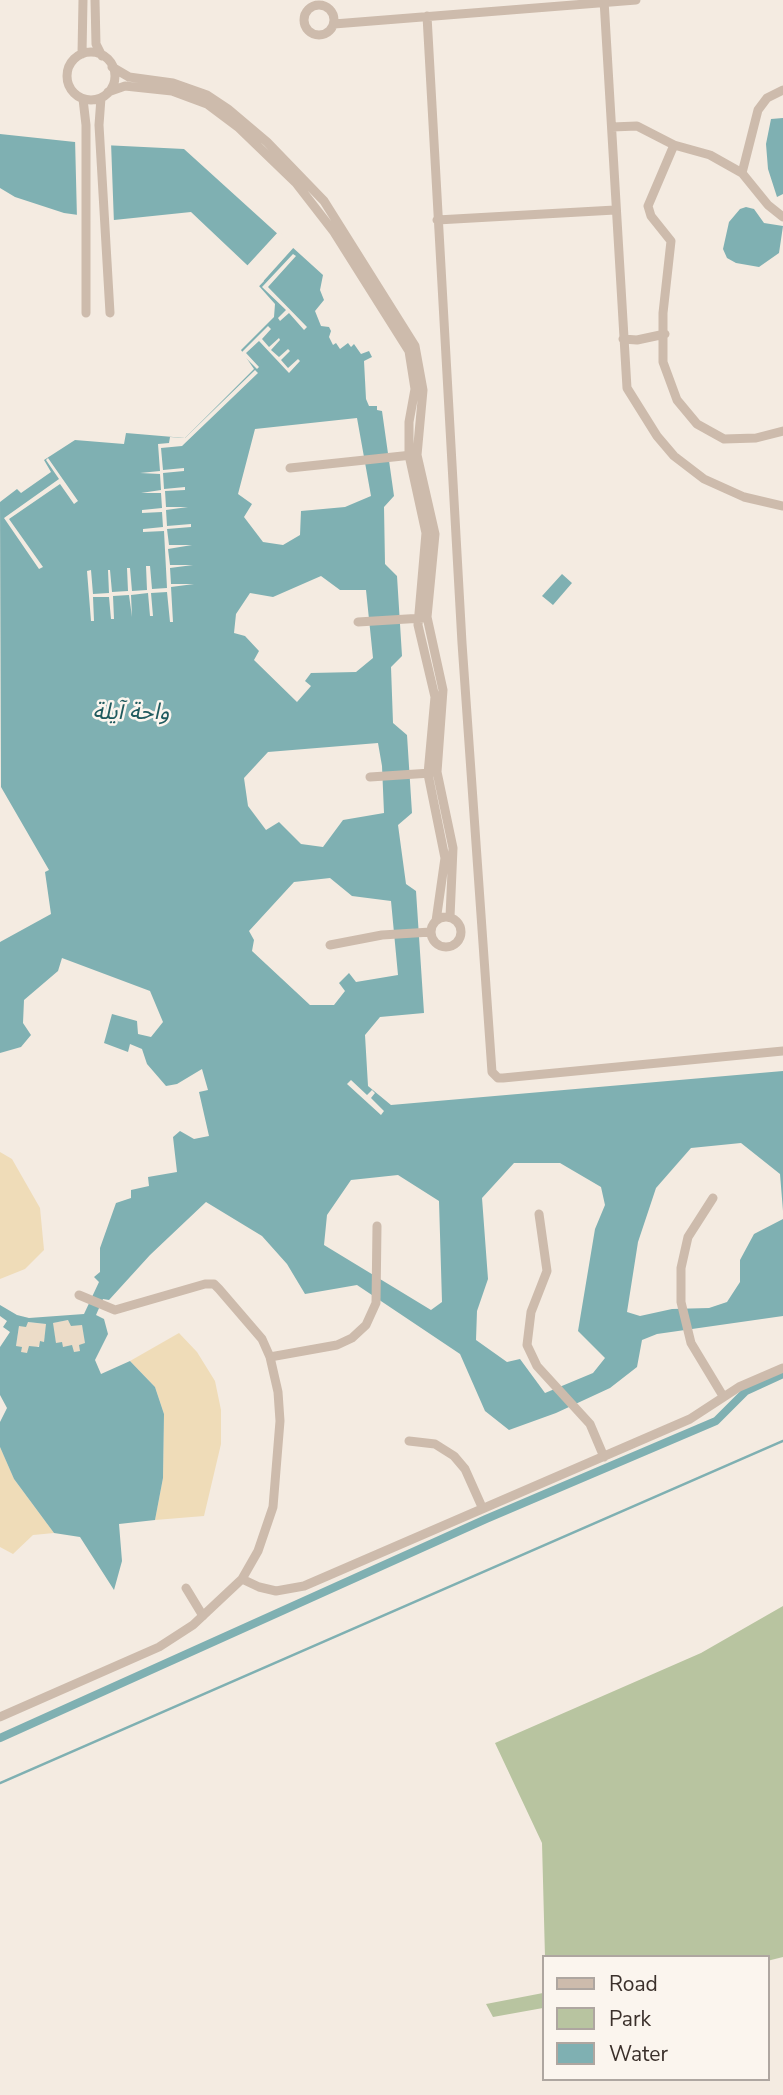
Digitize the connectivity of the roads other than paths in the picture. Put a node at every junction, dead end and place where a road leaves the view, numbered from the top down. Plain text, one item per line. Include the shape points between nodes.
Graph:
1 (83, 0) edge
2 (95, 0) edge
3 (305, 0) edge
4 (636, 0) edge
5 (605, 1) edge
6 (322, 3) edge
7 (306, 12) junction
8 (427, 16) junction
9 (334, 24) junction
10 (82, 54) junction
11 (102, 56) junction
12 (112, 66) junction
13 (783, 90) edge
14 (105, 95) junction
15 (83, 99) junction
16 (612, 127) junction
17 (674, 145) junction
18 (742, 173) junction
19 (615, 210) junction
20 (783, 217) edge
21 (437, 220) junction
22 (349, 247) junction
23 (86, 313) dead end
24 (110, 313) dead end
25 (664, 334) junction
26 (623, 339) junction
27 (783, 432) edge
28 (413, 455) junction
29 (290, 468) dead end
30 (783, 506) edge
31 (423, 618) junction
32 (358, 622) dead end
33 (428, 773) junction
34 (370, 777) dead end
35 (450, 918) junction
36 (436, 921) junction
37 (426, 933) junction
38 (330, 945) dead end
39 (783, 1051) edge
40 (713, 1198) dead end
41 (539, 1214) dead end
42 (377, 1226) dead end
43 (79, 1295) dead end
44 (270, 1357) junction
45 (783, 1368) edge
46 (723, 1396) junction
47 (409, 1441) dead end
48 (604, 1457) junction
49 (482, 1507) junction
50 (242, 1578) junction
51 (186, 1588) dead end
52 (203, 1616) junction
53 (0, 1717) edge

1 - 10 street
2 - 11 street via 96,44
3 - 7 street
4 - 5 street
5 - 8 street
5 - 16 street
6 - 7 street
6 - 9 street via 331,10
7 - 9 street via 306,27 313,34 328,33
8 - 9 street
8 - 21 street
10 - 11 street
10 - 15 street via 70,65 67,81
11 - 12 street
12 - 14 street via 114,80
12 - 22 street via 129,77 188,88 228,109 298,171 324,201
13 - 18 street via 767,98 758,110
14 - 15 street
14 - 22 street via 125,86 172,91 207,104 283,169
14 - 24 street via 99,125
15 - 23 street
16 - 17 street via 637,126
16 - 19 street
17 - 18 street via 710,155
17 - 25 street via 648,206 671,241
18 - 20 street
19 - 21 street
19 - 26 street
21 - 39 street via 492,1072 503,1078
22 - 28 street via 409,351 415,384
25 - 26 street
25 - 27 street via 663,362 670,385 685,413 697,424 724,439
26 - 30 street via 627,388 674,456 725,490
28 - 29 street
28 - 31 street via 426,533
31 - 32 street
31 - 33 street via 435,697
33 - 34 street
33 - 35 street via 453,848
33 - 36 street via 445,858
35 - 36 street
35 - 37 street via 461,933 453,946 438,945
36 - 37 street
37 - 38 street
40 - 46 street via 686,1244 681,1303 688,1333
41 - 48 street via 547,1271 531,1312 527,1345 537,1366 590,1424
42 - 44 street via 376,1303 366,1325 344,1342
43 - 44 street via 115,1310 214,1284 262,1339
44 - 50 street via 280,1421 276,1482 265,1533
45 - 46 street
46 - 48 street via 690,1419
47 - 49 street via 435,1444 454,1456
48 - 49 street
49 - 50 street via 296,1589 267,1590
50 - 52 street
51 - 52 street
52 - 53 street via 159,1647

